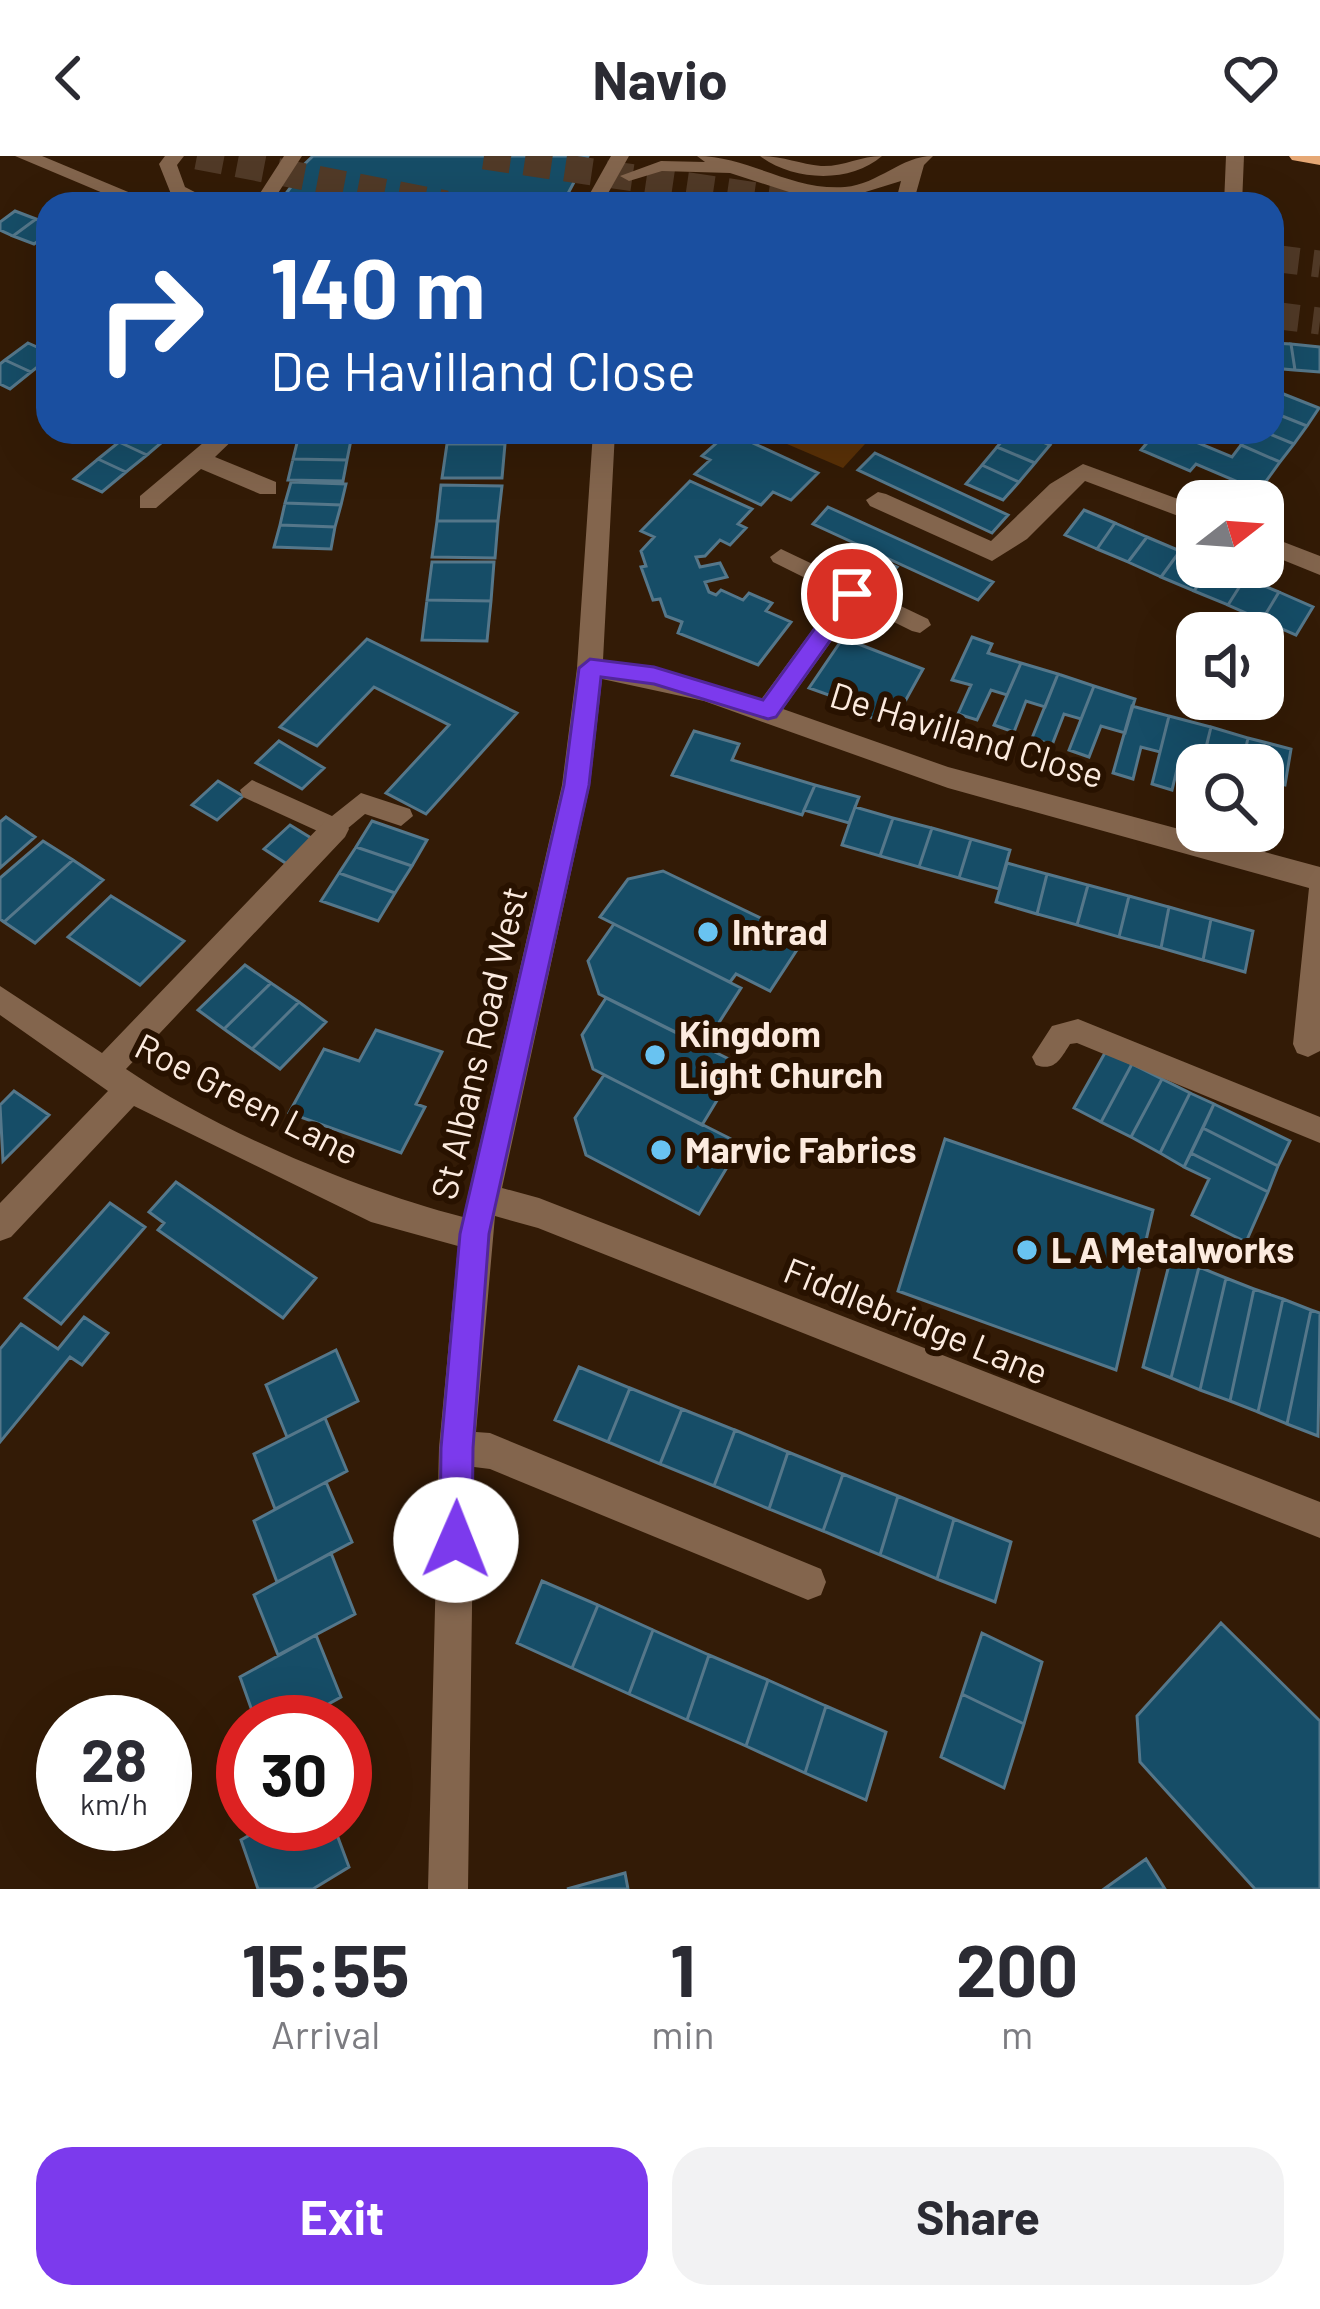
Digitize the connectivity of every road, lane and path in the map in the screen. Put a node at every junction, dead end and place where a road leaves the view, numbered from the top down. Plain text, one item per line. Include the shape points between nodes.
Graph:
1 (25, 156) edge
2 (175, 156) edge
3 (292, 156) edge
4 (620, 156) edge
5 (638, 156) edge
6 (706, 156) edge
7 (769, 156) edge
8 (873, 156) edge
9 (1235, 156) edge
10 (1298, 156) edge
11 (1320, 159) edge
12 (920, 160) edge
13 (731, 168) junction
14 (629, 176) junction
15 (116, 192) edge
16 (182, 192) edge
17 (270, 192) edge
18 (599, 192) edge
19 (620, 192) edge
20 (800, 192) edge
21 (843, 192) edge
22 (908, 192) edge
23 (1234, 192) edge
24 (216, 444) edge
25 (603, 444) edge
26 (198, 459) junction
27 (268, 488) dead end
28 (878, 500) dead end
29 (148, 502) dead end
30 (1176, 507) edge
31 (1284, 551) edge
32 (782, 557) dead end
33 (1320, 566) edge
34 (852, 594) junction
35 (920, 625) dead end
36 (590, 668) junction
37 (768, 710) junction
38 (252, 790) dead end
39 (278, 802) junction
40 (401, 817) dead end
41 (257, 821) dead end
42 (335, 829) junction
43 (1320, 878) edge
44 (1320, 895) edge
45 (0, 999) edge
46 (1308, 1044) dead end
47 (1046, 1057) dead end
48 (117, 1080) junction
49 (1320, 1130) edge
50 (482, 1198) junction
51 (0, 1226) edge
52 (475, 1234) junction
53 (457, 1448) junction
54 (1320, 1520) edge
55 (808, 1582) dead end
56 (448, 1889) edge

1 - 15 street
2 - 16 lane via 168,164
3 - 17 lane
4 - 18 lane
5 - 14 lane
6 - 13 lane
7 - 8 lane via 824,172
9 - 23 lane
10 - 11 main road
12 - 21 lane via 876,186
12 - 22 lane
13 - 14 lane via 662,166
13 - 20 lane
14 - 19 lane
24 - 26 street
25 - 36 street, St Albans Road West
26 - 27 street
26 - 29 street
28 - 30 street via 992,552 1022,535 1064,481 1083,472
31 - 33 street
32 - 34 lane
34 - 35 lane
34 - 37 street
36 - 37 street, De Havilland Close via 654,675
36 - 50 street, St Albans Road West via 576,785
37 - 43 street, De Havilland Close via 893,760
38 - 39 lane
39 - 41 lane
39 - 42 lane
40 - 42 lane via 361,803
42 - 48 street
44 - 46 street
45 - 48 street, Roe Green Lane
47 - 49 lane via 1062,1034 1078,1031
48 - 51 street
48 - 52 street, Roe Green Lane via 382,1211
50 - 52 street, St Albans Road West
50 - 54 street, Fiddlebridge Lane via 539,1213
52 - 53 street, St Albans Road West
53 - 55 street via 490,1451
53 - 56 street, St Albans Road West

